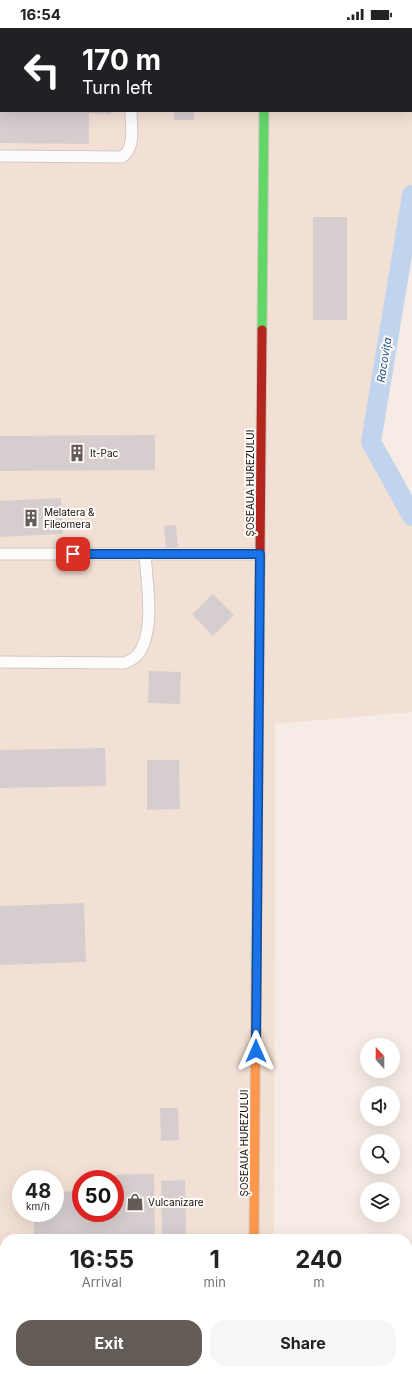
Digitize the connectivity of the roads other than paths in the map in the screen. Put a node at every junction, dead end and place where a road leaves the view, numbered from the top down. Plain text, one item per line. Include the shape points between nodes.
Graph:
1 (132, 112) edge
2 (264, 112) edge
3 (0, 156) edge
4 (0, 554) edge
5 (260, 554) junction
6 (145, 555) junction
7 (0, 662) edge
8 (254, 1234) edge

1 - 3 lane via 131,147 122,157
2 - 5 main road, ȘOSEAUA HUREZULUI
4 - 6 lane
5 - 6 lane
5 - 8 main road, ȘOSEAUA HUREZULUI
6 - 7 lane via 148,623 142,647 131,660 124,663

